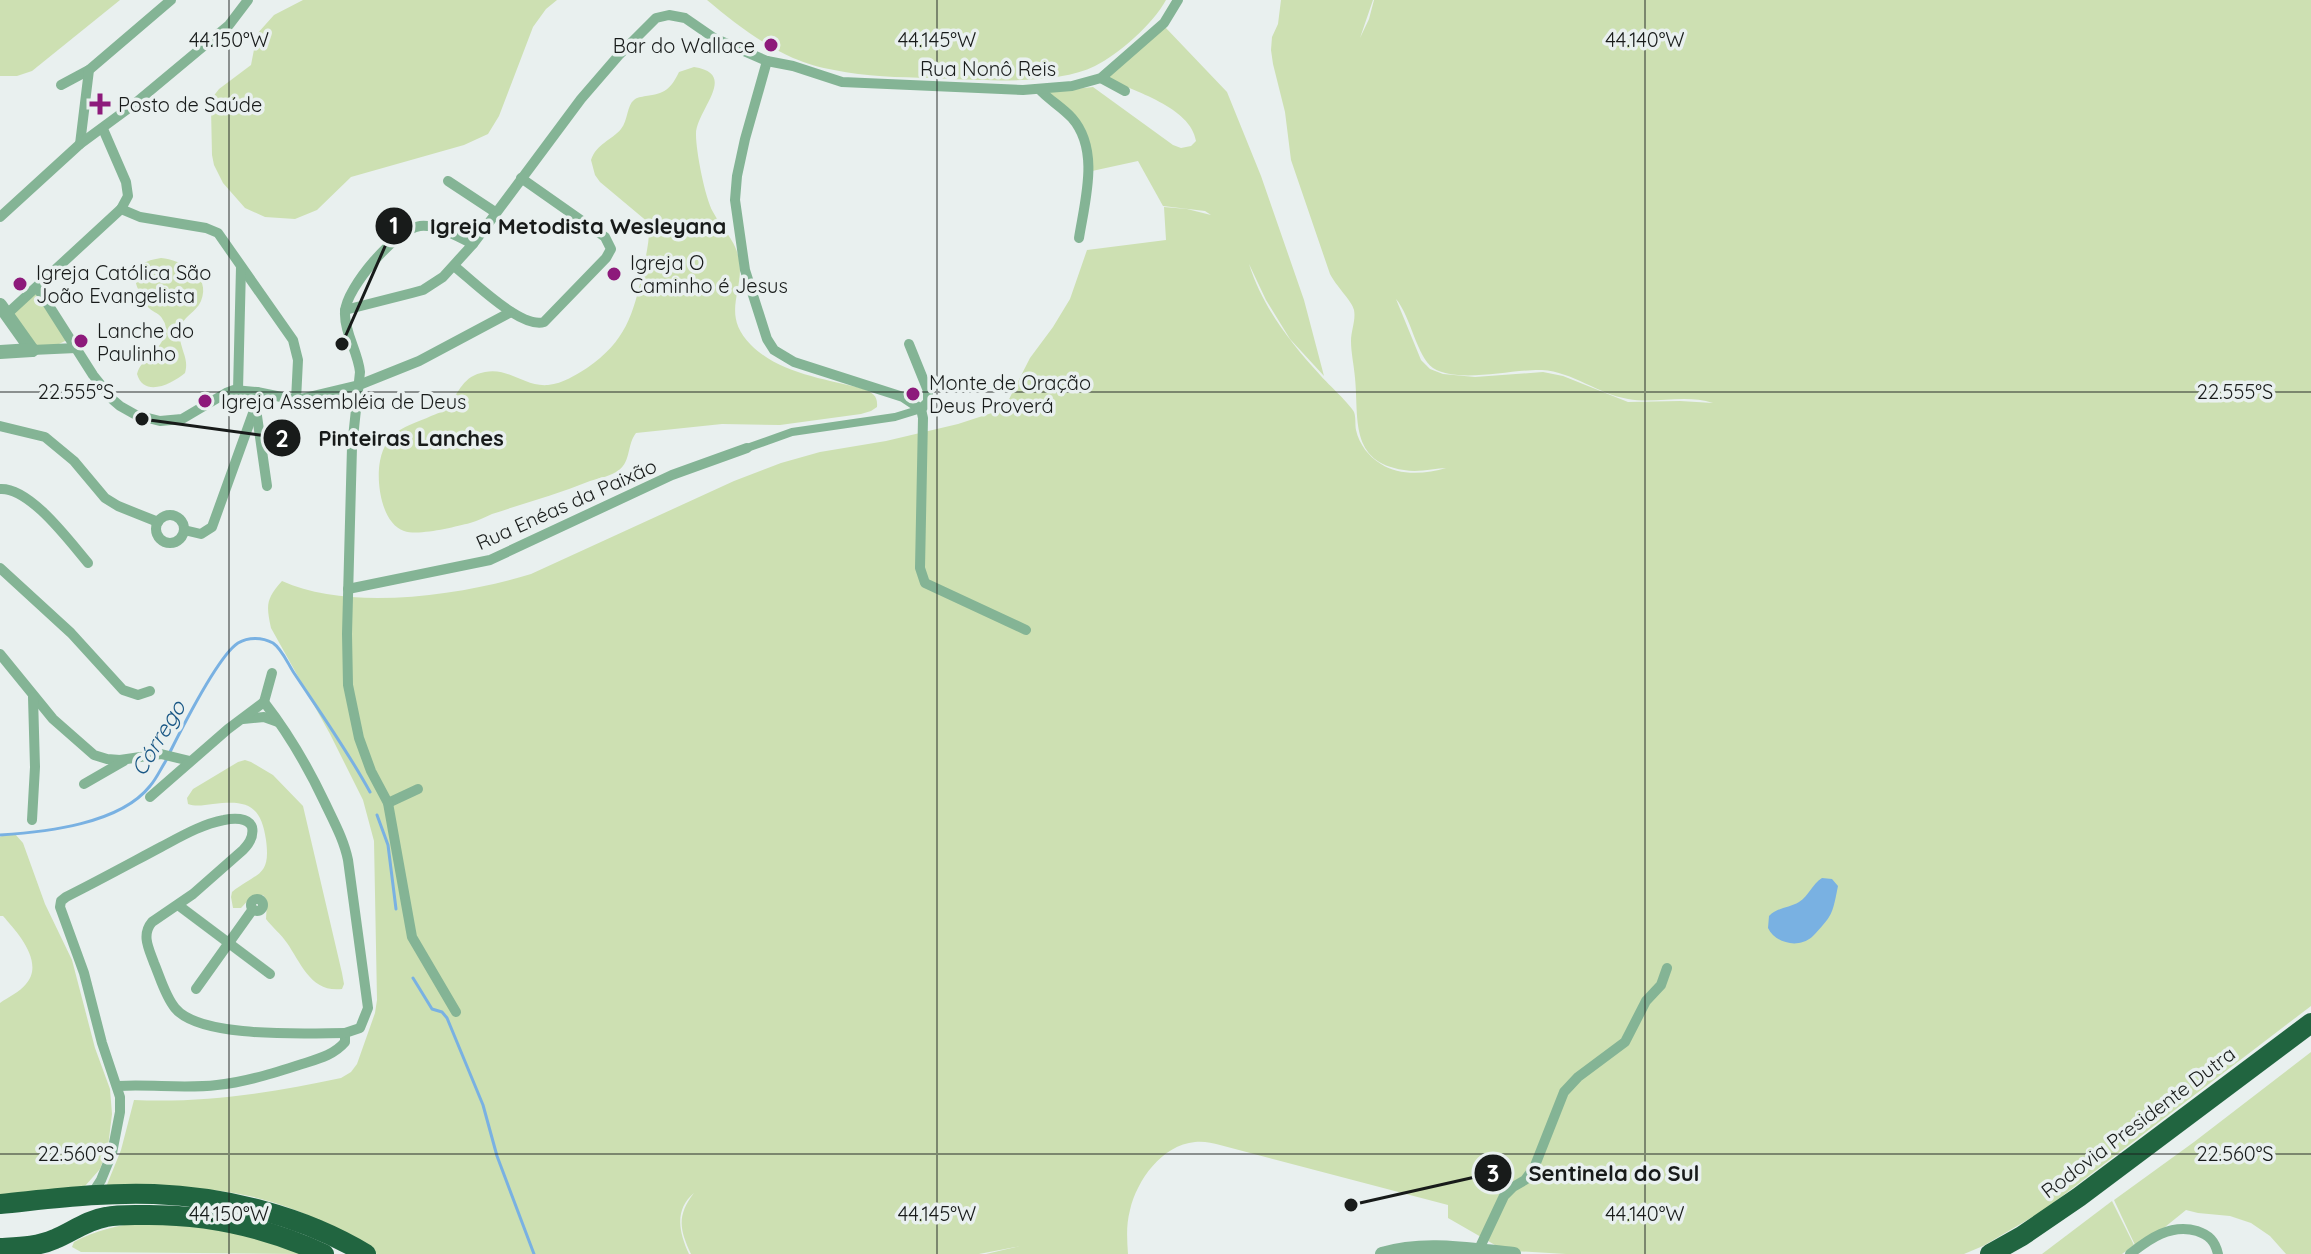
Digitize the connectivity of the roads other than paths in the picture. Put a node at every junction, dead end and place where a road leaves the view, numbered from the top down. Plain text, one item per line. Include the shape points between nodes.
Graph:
1 (171, 0) edge
2 (248, 0) edge
3 (1178, 0) edge
4 (767, 61) junction
5 (89, 70) junction
6 (1101, 78) junction
7 (61, 85) dead end
8 (1039, 89) junction
9 (1125, 91) dead end
10 (103, 129) junction
11 (80, 144) junction
12 (521, 178) junction
13 (448, 181) dead end
14 (121, 209) junction
15 (495, 212) junction
16 (0, 217) edge
17 (1079, 238) dead end
18 (473, 244) junction
19 (454, 266) junction
20 (241, 267) junction
21 (37, 287) junction
22 (3, 310) edge
23 (345, 310) junction
24 (511, 312) junction
25 (909, 344) dead end
26 (76, 348) junction
27 (32, 350) junction
28 (0, 352) edge
29 (359, 385) junction
30 (238, 390) junction
31 (257, 392) junction
32 (296, 400) junction
33 (256, 405) junction
34 (921, 409) junction
35 (0, 426) edge
36 (747, 448) joint
37 (267, 486) dead end
38 (2, 489) edge
39 (158, 522) junction
40 (184, 530) junction
41 (88, 563) dead end
42 (0, 568) edge
43 (348, 589) junction
44 (1026, 630) dead end
45 (0, 654) edge
46 (272, 673) dead end
47 (150, 691) dead end
48 (33, 697) junction
49 (264, 702) junction
50 (241, 720) junction
51 (282, 724) junction
52 (94, 755) junction
53 (128, 759) junction
54 (187, 760) junction
55 (98, 776) junction
56 (84, 784) dead end
57 (418, 789) dead end
58 (150, 797) dead end
59 (388, 803) junction
60 (32, 820) dead end
61 (178, 905) junction
62 (253, 909) dead end
63 (229, 944) junction
64 (1667, 968) dead end
65 (270, 974) dead end
66 (196, 989) dead end
67 (456, 1012) dead end
68 (2311, 1023) edge
69 (345, 1033) junction
70 (2311, 1038) edge
71 (118, 1086) junction
72 (91, 1195) junction
73 (0, 1204) edge
74 (0, 1216) edge
75 (1480, 1247) dead end
76 (0, 1248) edge
77 (324, 1254) edge
78 (345, 1254) edge
79 (366, 1254) edge
80 (1382, 1254) edge
81 (1514, 1254) edge
82 (1990, 1254) edge
83 (2017, 1254) edge
84 (2130, 1254) edge
85 (2218, 1254) edge

1 - 5 street
2 - 10 street via 229,25
3 - 6 street, Rua Nonô Reis via 1164,23
4 - 8 street, Rua Nonô Reis via 856,84
4 - 12 street, Rua Nonô Reis via 720,42 685,18 656,18 591,88
4 - 34 street via 735,200 745,270 767,339 794,362 903,397
5 - 7 street
5 - 11 street
6 - 8 street, Rua Nonô Reis
6 - 9 street
8 - 17 street via 1072,117 1084,141 1089,166
10 - 11 street
10 - 14 street via 126,182 128,196
11 - 16 street
12 - 15 street, Rua Nonô Reis
12 - 24 street via 605,237 611,249 544,322 530,322
13 - 15 street
14 - 20 street via 212,229
14 - 21 street
15 - 18 street, Rua Nonô Reis
18 - 19 street, Rua Nonô Reis
18 - 23 street via 426,226 413,228 370,264
19 - 23 street, Rua Nonô Reis via 423,290
19 - 24 street
20 - 30 street
20 - 32 street via 293,340
21 - 22 street
21 - 26 street
22 - 27 street
23 - 29 street via 359,363
24 - 29 street via 419,361
25 - 34 street via 928,391
26 - 27 street
26 - 30 street via 113,400 149,419 182,419
27 - 28 street
29 - 32 street
29 - 43 street
30 - 31 street
31 - 32 street
31 - 33 street
33 - 37 street
33 - 40 street via 212,527 201,534
34 - 36 street via 792,432
34 - 44 street via 921,575 925,583
35 - 39 street via 45,437 105,498
36 - 43 street, Rua Enéas da Paixão via 672,475 490,560
38 - 41 street via 40,510
39 - 40 street via 175,516
39 - 40 street via 157,534 166,542 178,540
42 - 47 street via 123,690 138,695
43 - 59 street via 353,716
45 - 48 street
46 - 49 street
48 - 52 street
48 - 60 street
49 - 50 street
49 - 51 street
50 - 51 street via 261,717
50 - 54 street
51 - 69 street via 343,839 348,860 368,1005 360,1028
52 - 53 street
52 - 55 street via 102,763
53 - 54 street via 161,754
53 - 55 street
54 - 58 street
55 - 56 street
57 - 59 street
59 - 67 street via 412,937
61 - 63 street
61 - 69 street via 149,925 146,939 181,1014 225,1030
61 - 71 street via 247,846 249,823 227,819 198,829 61,901
62 - 63 street
63 - 65 street
63 - 66 street
64 - 75 street via 1625,1042 1564,1092 1534,1168 1504,1196
68 - 82 highway, Rodovia Presidente Dutra via 2079,1197
69 - 71 street via 344,1044 329,1054 246,1080 201,1087
70 - 83 highway, Rodovia Presidente Dutra via 2069,1221
71 - 72 street via 120,1112 112,1153
72 - 73 highway
72 - 79 highway via 180,1196 243,1206 306,1226
74 - 78 highway via 135,1205 192,1209 272,1225
76 - 77 highway via 40,1245 106,1217 170,1215 247,1226
80 - 81 street via 1416,1248
84 - 85 street via 2167,1231 2186,1229 2207,1235

